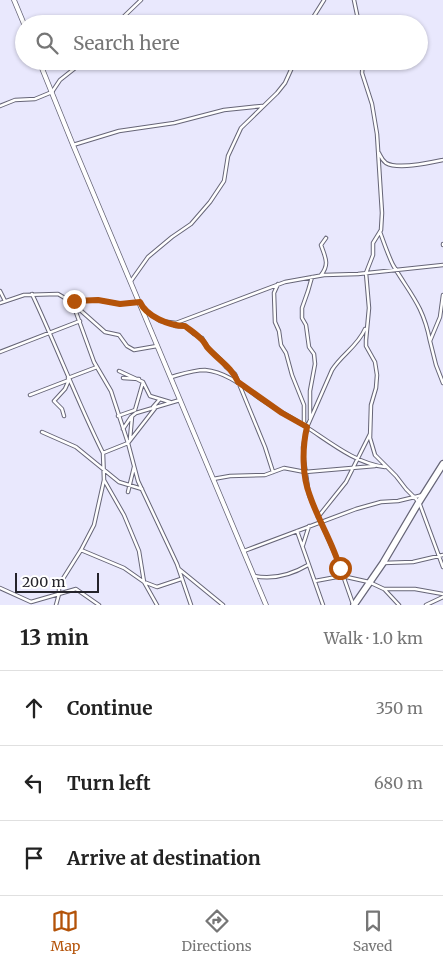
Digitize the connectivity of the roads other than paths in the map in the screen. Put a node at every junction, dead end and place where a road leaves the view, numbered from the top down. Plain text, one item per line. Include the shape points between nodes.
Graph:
1 (14, 0) edge
2 (141, 0) edge
3 (324, 0) edge
4 (354, 0) edge
5 (20, 15) edge
6 (125, 15) edge
7 (315, 15) edge
8 (357, 15) edge
9 (43, 70) edge
10 (73, 70) edge
11 (291, 70) edge
12 (362, 70) edge
13 (52, 92) junction
14 (0, 106) edge
15 (262, 106) junction
16 (73, 145) junction
17 (378, 152) junction
18 (443, 160) edge
19 (380, 232) junction
20 (326, 238) dead end
21 (443, 265) edge
22 (396, 269) junction
23 (366, 273) junction
24 (320, 276) junction
25 (312, 277) junction
26 (131, 281) junction
27 (278, 284) junction
28 (0, 291) edge
29 (32, 294) junction
30 (443, 295) edge
31 (5, 301) junction
32 (70, 301) junction
33 (140, 302) junction
34 (0, 303) edge
35 (73, 304) junction
36 (143, 309) junction
37 (80, 321) junction
38 (171, 323) junction
39 (367, 325) junction
40 (50, 333) junction
41 (430, 341) junction
42 (158, 345) junction
43 (0, 352) edge
44 (97, 367) junction
45 (119, 371) dead end
46 (171, 377) junction
47 (123, 378) dead end
48 (68, 379) junction
49 (139, 379) junction
50 (143, 382) junction
51 (238, 382) junction
52 (443, 383) edge
53 (30, 395) dead end
54 (160, 399) junction
55 (180, 400) junction
56 (171, 402) junction
57 (156, 407) junction
58 (152, 408) junction
59 (132, 415) junction
60 (64, 416) dead end
61 (118, 416) junction
62 (310, 421) junction
63 (307, 427) junction
64 (123, 429) junction
65 (42, 432) dead end
66 (370, 434) junction
67 (130, 439) junction
68 (128, 443) junction
69 (103, 453) junction
70 (357, 458) junction
71 (376, 466) junction
72 (442, 466) edge
73 (134, 467) junction
74 (352, 468) junction
75 (387, 468) junction
76 (103, 469) junction
77 (273, 472) junction
78 (305, 472) junction
79 (104, 480) junction
80 (213, 480) junction
81 (129, 486) junction
82 (142, 489) junction
83 (128, 492) dead end
84 (423, 495) junction
85 (413, 496) junction
86 (419, 502) junction
87 (318, 517) junction
88 (321, 523) junction
89 (309, 526) junction
90 (297, 530) junction
91 (302, 546) junction
92 (81, 550) junction
93 (244, 551) junction
94 (443, 555) edge
95 (439, 557) junction
96 (383, 564) junction
97 (308, 565) junction
98 (443, 567) edge
99 (178, 568) junction
100 (254, 576) junction
101 (342, 576) junction
102 (181, 579) junction
103 (315, 580) junction
104 (144, 582) junction
105 (369, 582) junction
106 (0, 588) edge
107 (384, 589) junction
108 (59, 594) junction
109 (443, 596) edge
110 (56, 605) edge
111 (99, 605) edge
112 (157, 605) edge
113 (191, 605) edge
114 (223, 605) edge
115 (266, 605) edge
116 (323, 605) edge
117 (354, 605) edge
118 (399, 605) edge
119 (426, 605) edge

1 - 5 main road
2 - 6 street
3 - 7 street
4 - 8 street
9 - 13 main road
10 - 13 street
11 - 15 street via 277,94
12 - 17 street via 372,104
13 - 14 street
13 - 16 main road
15 - 16 street via 227,109 174,123 118,131
15 - 26 street via 239,132 228,156 224,181 210,202 192,224 148,257
16 - 26 main road
17 - 18 street via 382,160 395,166
17 - 19 street
19 - 22 street
19 - 23 street via 373,243 373,255
20 - 24 street via 322,245 327,262
21 - 22 street
22 - 23 street
22 - 41 street via 422,310
23 - 24 street
23 - 39 street
24 - 25 street
25 - 27 street
25 - 62 street via 302,308 315,364 310,390
26 - 33 main road
27 - 38 street
27 - 63 street via 274,293 274,322 304,405
28 - 31 street
29 - 31 street
29 - 32 street via 58,294
29 - 40 street
30 - 41 street via 440,317
31 - 34 street
32 - 33 street
32 - 35 street
33 - 36 main road
35 - 37 street
35 - 42 street via 102,330 119,335 130,349
36 - 38 street via 160,321
36 - 42 main road
37 - 40 street
37 - 44 street
38 - 51 street via 185,326 202,338 235,374
39 - 62 street via 332,370
39 - 66 street via 366,346 375,362 377,375
40 - 43 street
40 - 48 street
41 - 52 street
42 - 46 main road
44 - 48 street
44 - 61 street via 110,388
45 - 49 street
46 - 51 street via 206,370
46 - 55 main road
47 - 49 street
48 - 53 street
48 - 60 street via 65,389 54,401
48 - 69 street
49 - 50 street
50 - 54 street via 150,396
50 - 61 street via 135,410
51 - 63 street
51 - 77 street via 266,447
54 - 56 street
54 - 58 street
55 - 56 street
55 - 80 main road
56 - 57 street
57 - 58 street
57 - 67 street
58 - 59 street
59 - 64 street
59 - 67 street
61 - 64 street
62 - 63 street
63 - 70 street
63 - 78 street via 303,447
64 - 68 street
65 - 76 street via 76,448
66 - 70 street
66 - 75 street via 375,455
67 - 68 street
68 - 69 street
68 - 73 street
69 - 76 street
70 - 71 street
70 - 74 street
71 - 74 street
71 - 75 street
72 - 84 highway
73 - 81 street
73 - 82 street
74 - 78 street
74 - 87 street via 346,482
75 - 85 street
76 - 79 street
76 - 81 street
77 - 78 street via 284,468
77 - 80 street
78 - 87 street via 309,495
79 - 92 street via 94,525
79 - 104 street via 139,551
80 - 93 main road
81 - 82 street
81 - 83 street
82 - 99 street
84 - 85 street
84 - 86 highway
85 - 86 street
85 - 88 street via 368,505
86 - 95 street
86 - 96 highway
87 - 88 street
88 - 89 street
88 - 101 street
89 - 90 street
89 - 91 street
90 - 91 street
90 - 93 street
91 - 97 street
92 - 104 street via 124,568
92 - 108 street via 59,585
93 - 100 main road
94 - 95 street
95 - 96 street
95 - 98 street
96 - 105 highway
97 - 100 street via 282,576
97 - 103 street
99 - 102 street
99 - 114 street
100 - 115 main road
101 - 103 street
101 - 105 street
101 - 117 street
102 - 104 street via 157,587
102 - 113 street
103 - 116 street
104 - 112 street
105 - 107 street
105 - 117 highway
106 - 108 street via 31,602
107 - 109 street via 415,589
107 - 118 street
108 - 110 street
108 - 111 street via 76,590
109 - 119 street

